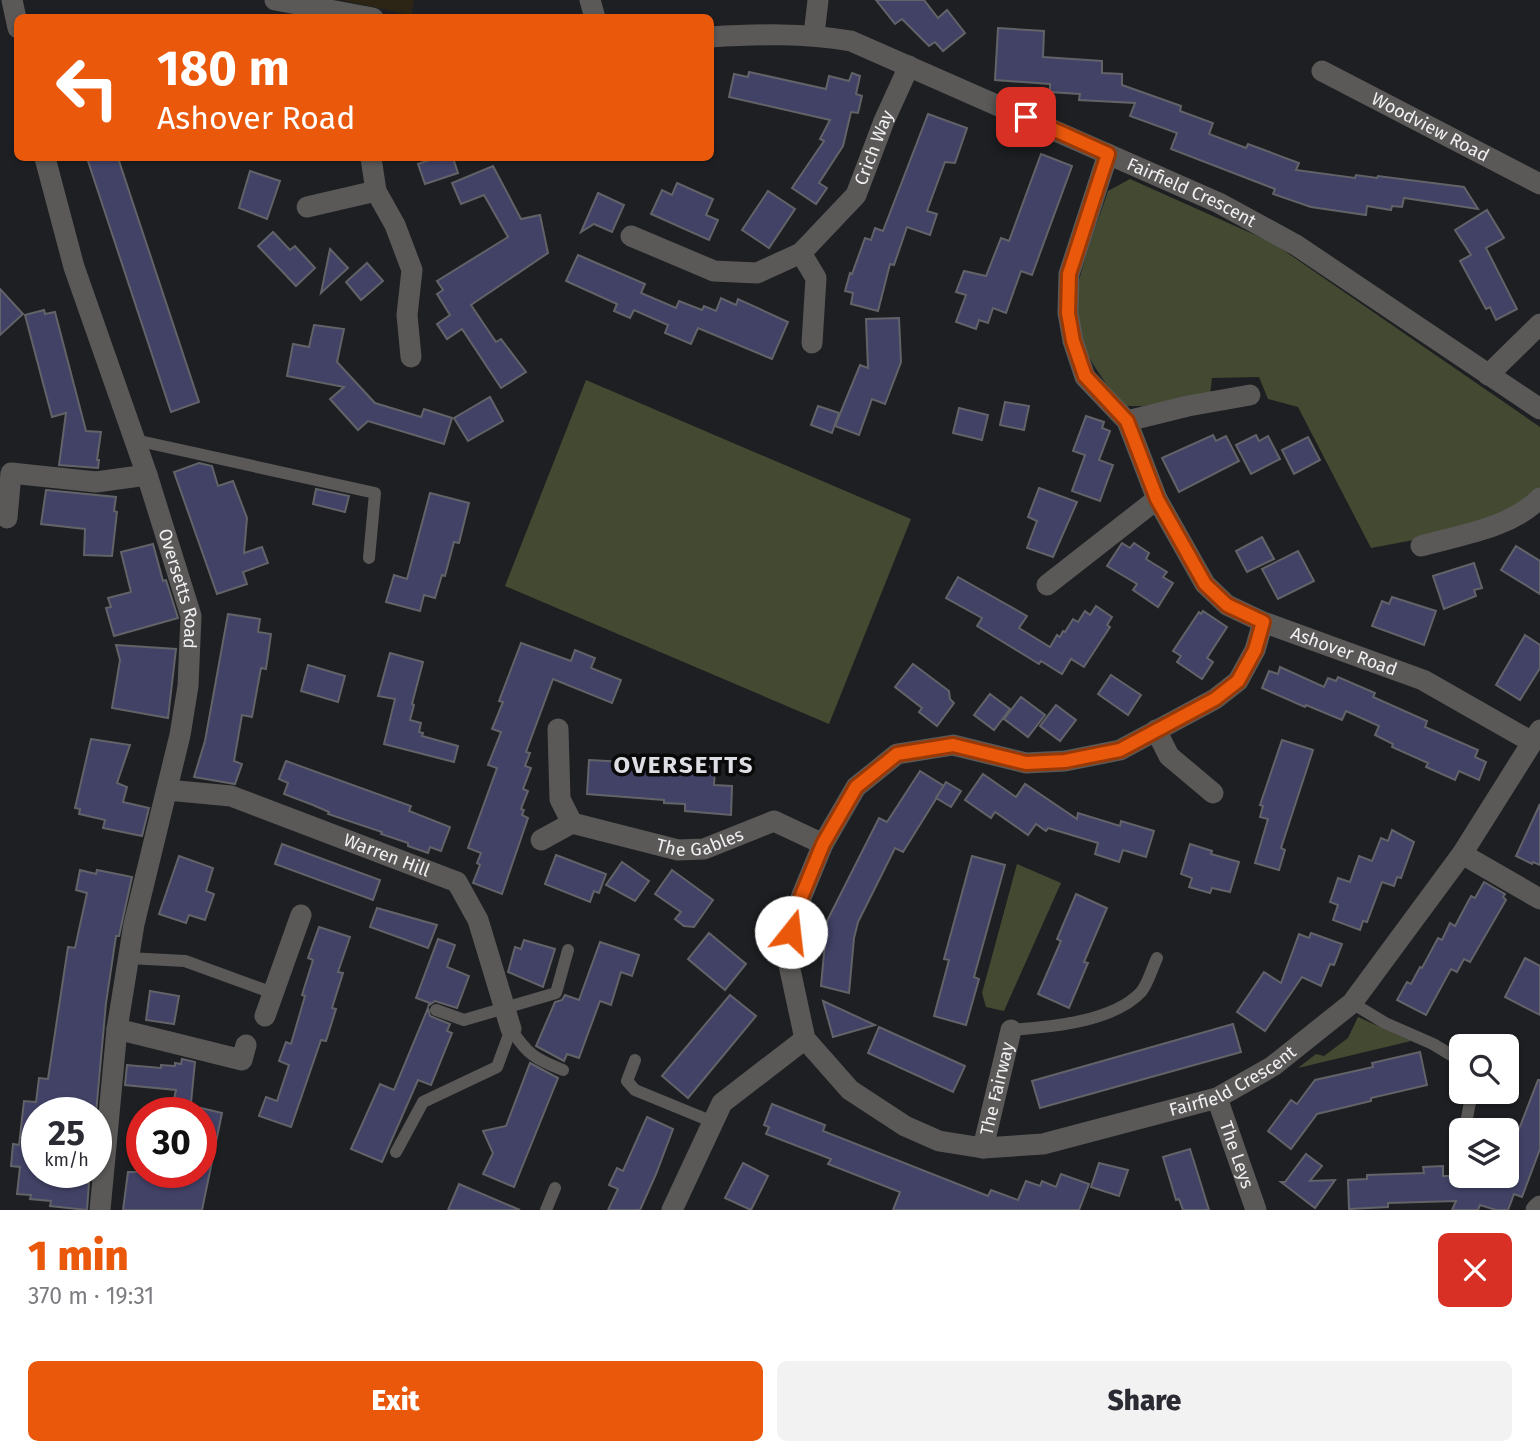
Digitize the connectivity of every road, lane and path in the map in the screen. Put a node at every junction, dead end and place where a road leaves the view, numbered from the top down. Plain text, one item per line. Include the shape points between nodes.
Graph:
1 (275, 0) edge
2 (818, 0) edge
3 (351, 14) edge
4 (814, 35) junction
5 (714, 37) edge
6 (909, 66) junction
7 (1322, 71) dead end
8 (1108, 154) junction
9 (47, 161) edge
10 (371, 161) edge
11 (1540, 184) edge
12 (376, 191) junction
13 (307, 207) dead end
14 (631, 236) dead end
15 (801, 253) junction
16 (1540, 324) edge
17 (812, 343) dead end
18 (411, 357) dead end
19 (1488, 375) junction
20 (1250, 395) dead end
21 (1540, 409) edge
22 (1127, 421) junction
23 (135, 440) junction
24 (147, 475) junction
25 (1540, 498) edge
26 (1157, 499) junction
27 (7, 518) dead end
28 (1421, 546) dead end
29 (369, 558) dead end
30 (1047, 585) dead end
31 (1263, 622) junction
32 (558, 729) dead end
33 (1156, 730) junction
34 (1536, 736) edge
35 (167, 790) junction
36 (1213, 793) dead end
37 (572, 823) junction
38 (541, 840) dead end
39 (823, 844) junction
40 (1462, 854) junction
41 (1540, 899) edge
42 (301, 915) dead end
43 (568, 950) dead end
44 (128, 958) junction
45 (1157, 958) dead end
46 (273, 993) junction
47 (1352, 1003) junction
48 (436, 1010) dead end
49 (265, 1016) dead end
50 (508, 1018) junction
51 (117, 1029) junction
52 (1011, 1030) joint
53 (805, 1039) junction
54 (246, 1045) dead end
55 (1449, 1054) edge
56 (635, 1060) dead end
57 (563, 1070) dead end
58 (1217, 1098) junction
59 (713, 1122) junction
60 (983, 1148) junction
61 (396, 1152) dead end
62 (555, 1188) dead end
63 (1540, 1206) edge
64 (100, 1210) edge
65 (546, 1210) edge
66 (672, 1210) edge
67 (1255, 1210) edge
68 (1536, 1210) edge

1 - 3 street
2 - 4 street
4 - 5 street, Fairfield Crescent
4 - 6 street, Fairfield Crescent via 851,41
6 - 8 street, Fairfield Crescent
6 - 15 street, Crich Way via 856,195
7 - 11 street, Woodview Road
8 - 19 street, Fairfield Crescent via 1219,203 1296,245
8 - 22 street, Ashover Road via 1069,274 1068,313 1085,376
9 - 23 street, Oversetts Road via 74,267
10 - 12 street
12 - 13 street
12 - 18 street via 412,270 407,315
14 - 15 street, Crich Way via 714,271 757,273
15 - 17 street via 816,278
16 - 19 street
19 - 21 street, Fairfield Crescent
20 - 22 street
22 - 26 street, Ashover Road
23 - 24 street, Oversetts Road
23 - 29 lane via 375,493
24 - 27 street via 96,482 11,473
24 - 35 street, Oversetts Road via 191,617 188,686
25 - 28 street via 1505,521
26 - 30 street
26 - 31 street, Ashover Road via 1205,584 1227,605
31 - 33 street via 1255,650 1238,681 1215,699
31 - 34 street, Ashover Road via 1423,680
32 - 37 street via 560,799
33 - 36 street via 1168,756
33 - 39 street via 1120,750 1065,761 1026,763 953,745 897,754 856,787
34 - 40 street, Fairfield Crescent
35 - 44 street, Oversetts Road
35 - 50 street, Warren Hill via 231,796 457,882 478,920
37 - 38 street
37 - 39 street, The Gables via 678,850 704,849 774,821
39 - 53 street via 786,951
40 - 41 street
40 - 47 street, Fairfield Crescent
42 - 46 street
43 - 50 lane via 556,993
44 - 46 lane via 185,961
44 - 51 street, Oversetts Road
45 - 52 lane via 1142,991 1122,1007 1047,1028
46 - 49 street
47 - 55 lane
47 - 58 street, Fairfield Crescent via 1272,1066
48 - 50 lane via 464,1020
50 - 57 lane via 524,1050
50 - 61 lane via 496,1067 424,1102
51 - 54 street via 242,1060
51 - 64 street, Oversetts Road
52 - 60 street, The Fairway
53 - 59 street via 722,1103
53 - 60 street, Fairfield Crescent via 850,1090 905,1126 939,1141
56 - 59 lane via 627,1080 635,1090
58 - 60 street, Fairfield Crescent via 1043,1144
58 - 67 street, The Leys
59 - 66 street
62 - 65 lane
63 - 68 street

